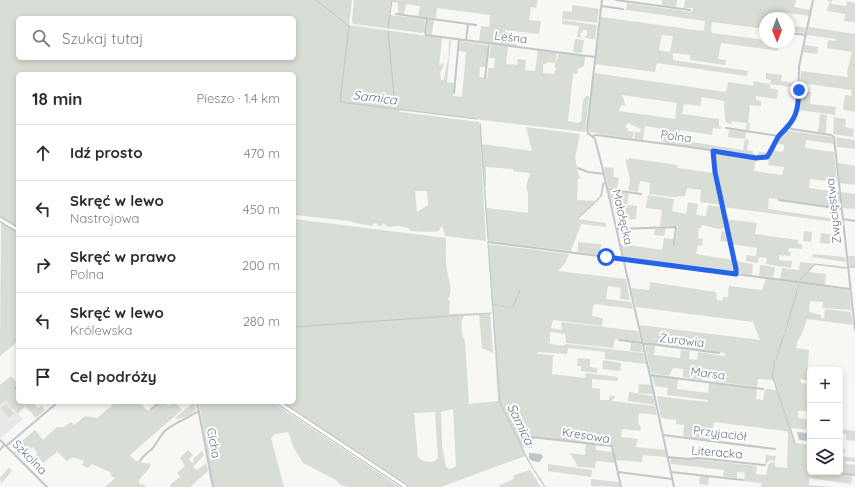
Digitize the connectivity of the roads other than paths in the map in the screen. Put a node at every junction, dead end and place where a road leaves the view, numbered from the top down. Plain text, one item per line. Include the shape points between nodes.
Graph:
1 (602, 0) edge
2 (616, 0) edge
3 (813, 0) edge
4 (601, 6) junction
5 (623, 9) dead end
6 (690, 10) dead end
7 (396, 14) dead end
8 (427, 19) junction
9 (468, 24) junction
10 (476, 25) dead end
11 (795, 34) edge
12 (806, 35) junction
13 (459, 39) junction
14 (466, 40) junction
15 (489, 43) junction
16 (595, 57) junction
17 (486, 78) dead end
18 (454, 94) dead end
19 (788, 127) junction
20 (726, 128) dead end
21 (593, 136) junction
22 (779, 136) junction
23 (713, 151) junction
24 (578, 168) dead end
25 (604, 174) junction
26 (608, 190) junction
27 (641, 194) dead end
28 (779, 200) dead end
29 (842, 208) junction
30 (0, 219) edge
31 (843, 219) junction
32 (855, 221) edge
33 (16, 229) edge
34 (617, 229) junction
35 (488, 242) dead end
36 (674, 245) dead end
37 (623, 259) junction
38 (736, 274) junction
39 (850, 289) junction
40 (855, 330) edge
41 (619, 340) dead end
42 (643, 344) junction
43 (719, 354) dead end
44 (650, 374) junction
45 (764, 389) dead end
46 (56, 404) edge
47 (157, 404) edge
48 (197, 404) edge
49 (281, 404) edge
50 (151, 409) dead end
51 (198, 411) junction
52 (663, 435) junction
53 (531, 436) dead end
54 (0, 440) edge
55 (5, 445) junction
56 (775, 449) dead end
57 (0, 450) edge
58 (667, 457) junction
59 (140, 461) dead end
60 (764, 466) dead end
61 (618, 472) junction
62 (670, 472) junction
63 (843, 473) edge
64 (855, 475) edge
65 (672, 480) junction
66 (743, 480) dead end
67 (47, 487) edge
68 (213, 487) edge
69 (406, 487) edge
70 (621, 487) edge
71 (674, 487) edge

1 - 4 street, Małołęcka
2 - 6 street
3 - 12 street
4 - 5 street
4 - 16 street, Małołęcka
7 - 8 street
8 - 9 street
8 - 13 street, Leśna via 426,35
9 - 10 street
9 - 14 street
11 - 12 street
12 - 19 street via 799,67 798,109
13 - 14 street, Leśna
13 - 18 street
14 - 15 street, Leśna
15 - 16 street, Leśna
15 - 17 street
16 - 21 street, Małołęcka via 587,126 588,132
19 - 22 street
19 - 29 street, Zwycięstwa via 834,137
20 - 22 street
21 - 23 street, Polna
21 - 25 street, Małołęcka
22 - 23 street, Polna via 767,157 756,158
23 - 38 street
24 - 25 street
25 - 26 street, Małołęcka
26 - 27 street
26 - 34 street, Małołęcka
28 - 29 street
29 - 31 street, Zwycięstwa
30 - 33 main road
31 - 32 street
31 - 39 street, Zwycięstwa
34 - 36 street via 676,227
34 - 37 street, Małołęcka
35 - 37 street
37 - 38 street
37 - 42 street, Małołęcka
38 - 39 street
39 - 40 street, Zwycięstwa
41 - 42 street, Żurawia
42 - 43 street, Żurawia
42 - 44 street, Małołęcka
44 - 45 street, Marsa
44 - 52 street, Małołęcka
46 - 55 street
47 - 50 street
48 - 51 street, Cicha
49 - 69 main road
51 - 59 street via 165,431
51 - 68 street, Cicha
52 - 56 street, Przyjaciół
52 - 58 street, Małołęcka
53 - 61 street, Kresowa via 612,446
54 - 55 street, Szkolna
55 - 57 street
55 - 67 street, Szkolna
58 - 60 street, Literacka
58 - 62 street, Małołęcka
61 - 65 street
61 - 70 street, Kresowa
62 - 65 street, Małołęcka
62 - 66 street
63 - 64 street
65 - 71 street, Małołęcka

